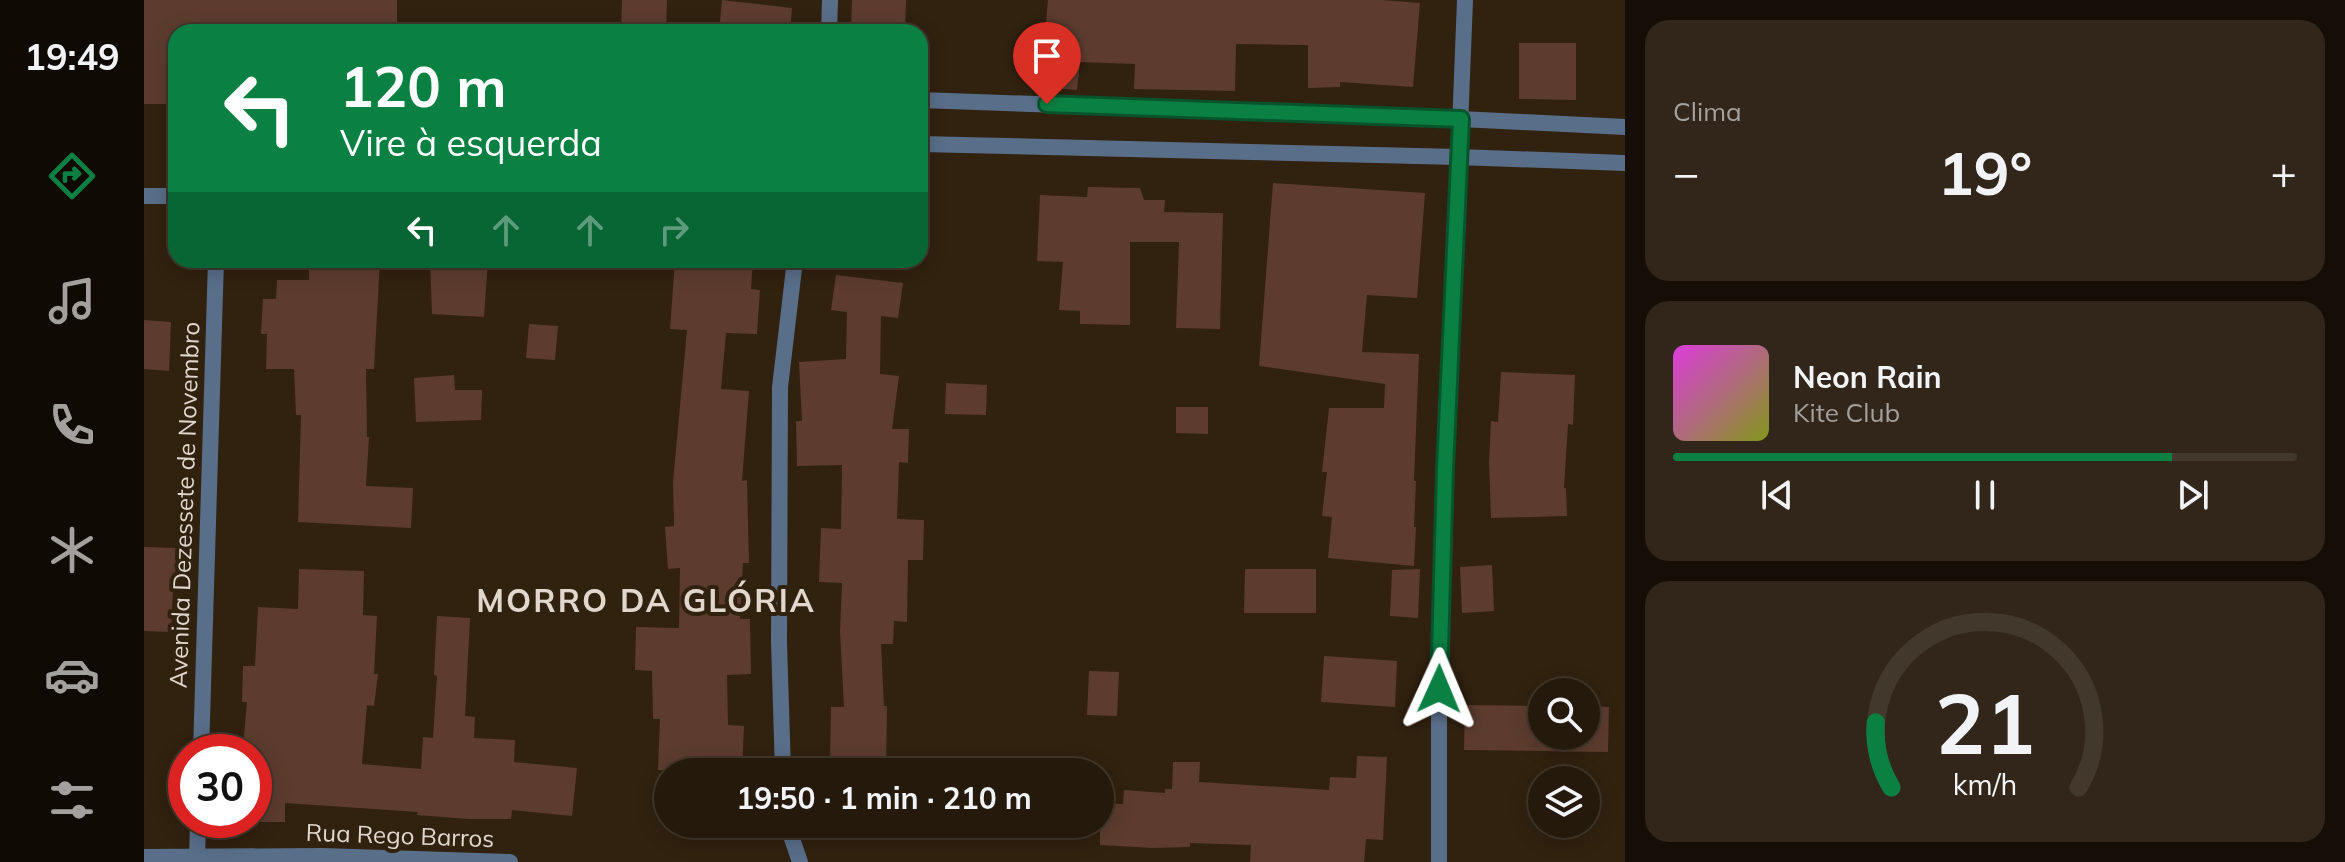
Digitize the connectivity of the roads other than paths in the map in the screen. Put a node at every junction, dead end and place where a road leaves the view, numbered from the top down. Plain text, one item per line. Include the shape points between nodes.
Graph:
1 (830, 0) edge
2 (1465, 0) edge
3 (829, 24) edge
4 (928, 100) edge
5 (1461, 119) junction
6 (1625, 127) edge
7 (928, 144) edge
8 (1459, 157) junction
9 (1625, 163) edge
10 (144, 196) edge
11 (168, 196) edge
12 (216, 268) edge
13 (794, 268) edge
14 (202, 734) edge
15 (783, 758) edge
16 (198, 838) edge
17 (792, 838) edge
18 (144, 857) edge
19 (197, 859) edge
20 (510, 862) edge
21 (800, 862) edge
22 (1439, 862) edge

1 - 3 street
2 - 5 street
4 - 5 street
5 - 6 street
5 - 8 street
7 - 8 street
8 - 9 street
8 - 22 street via 1439,660
10 - 11 street
12 - 14 street, Avenida Dezessete de Novembro
13 - 15 street via 780,387
16 - 19 street
17 - 21 street
18 - 19 street, Rua Rego Barros
19 - 20 street, Rua Rego Barros

